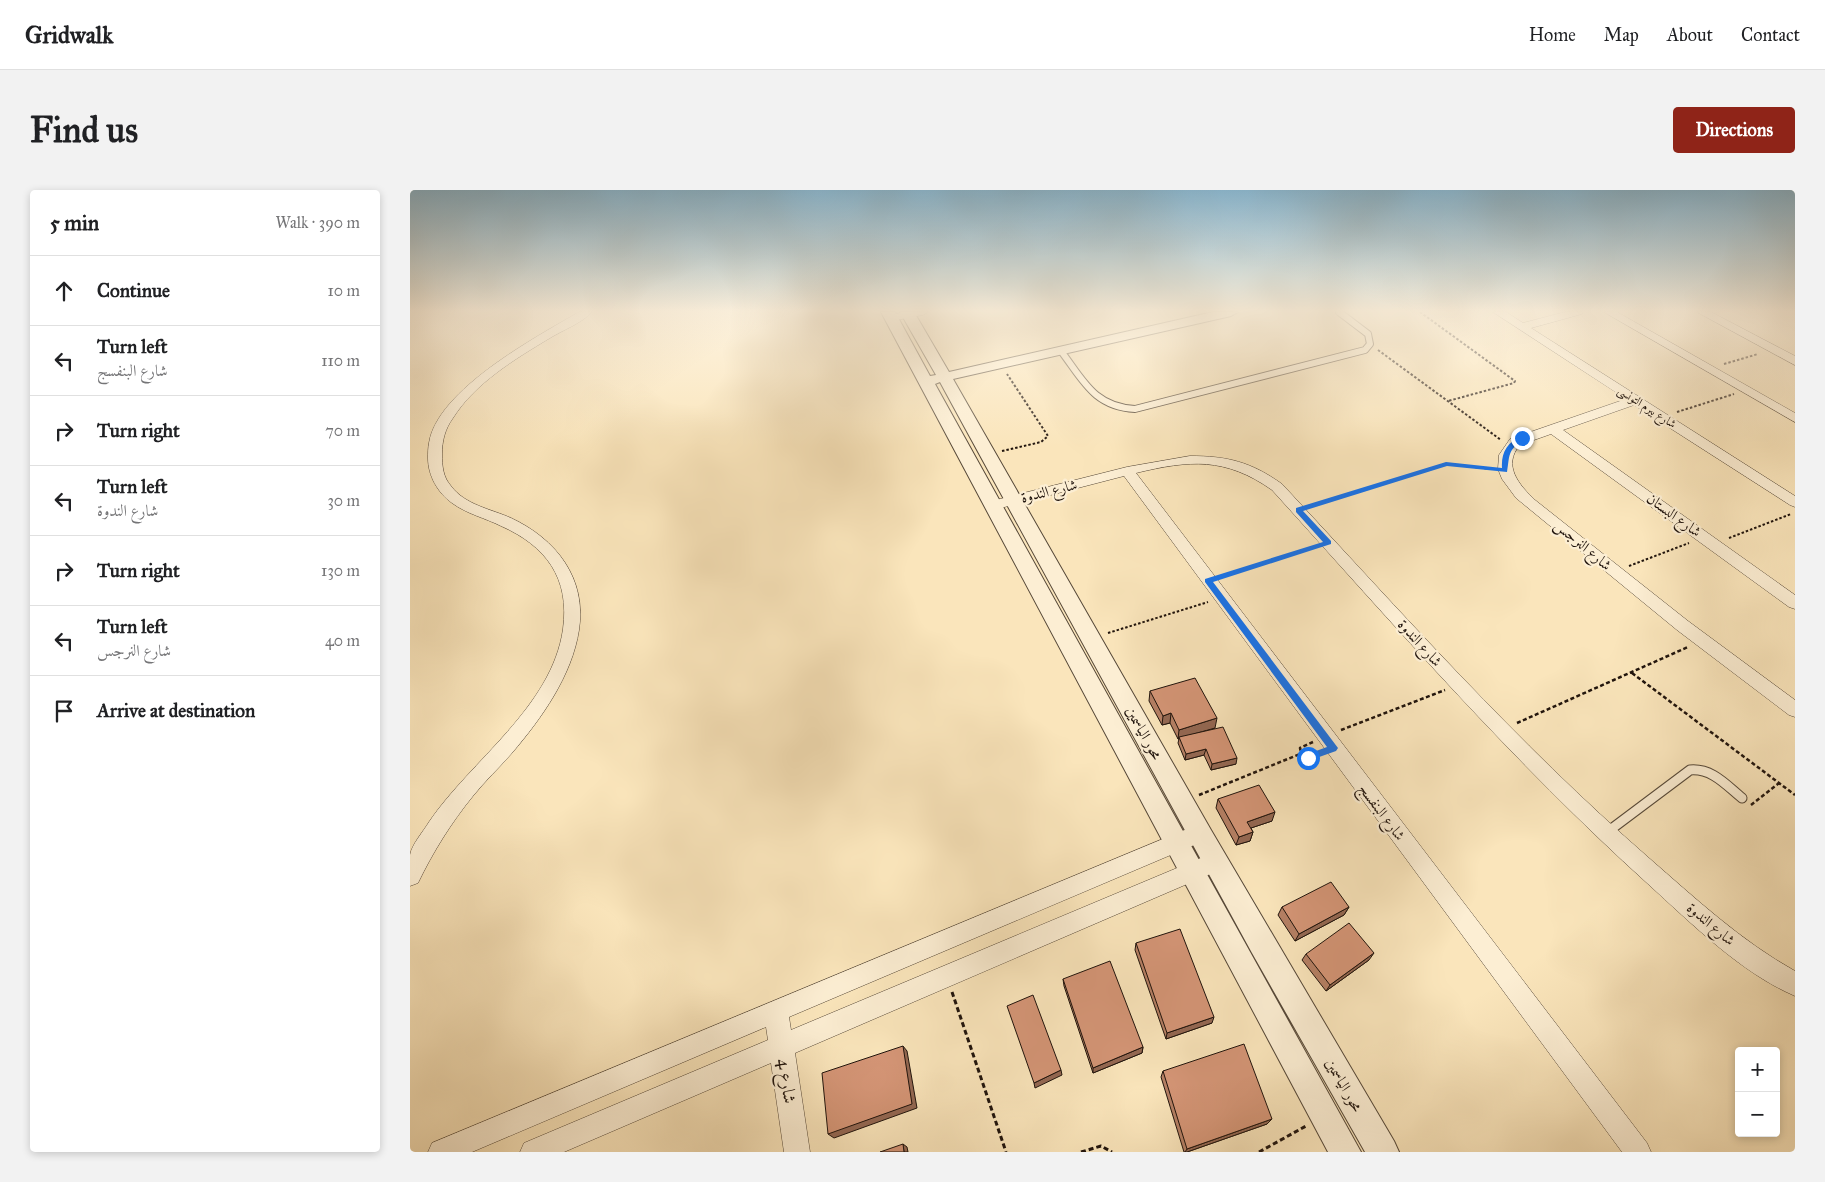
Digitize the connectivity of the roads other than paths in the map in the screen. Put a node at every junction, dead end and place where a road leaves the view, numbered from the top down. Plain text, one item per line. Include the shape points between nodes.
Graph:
1 (515, 357) edge
2 (924, 357) edge
3 (1003, 357) edge
4 (1033, 357) edge
5 (1066, 357) edge
6 (1341, 357) edge
7 (1568, 357) edge
8 (1687, 357) edge
9 (932, 374) junction
10 (1636, 400) junction
11 (1795, 418) edge
12 (1552, 428) junction
13 (1128, 471) junction
14 (1015, 499) junction
15 (1795, 502) edge
16 (993, 505) junction
17 (1795, 603) edge
18 (1795, 710) edge
19 (1742, 798) road end
20 (1606, 833) junction
21 (1199, 834) junction
22 (1177, 843) junction
23 (1215, 862) junction
24 (1192, 871) junction
25 (410, 876) edge
26 (1795, 984) edge
27 (776, 1010) junction
28 (782, 1046) junction
29 (441, 1152) edge
30 (533, 1152) edge
31 (797, 1152) edge
32 (1345, 1152) edge
33 (1383, 1152) edge
34 (1638, 1152) edge

1 - 25 street via 489,373 448,414 437,434 433,456 437,477 451,496 532,534 552,552 566,573 572,600 571,630 561,664 540,702 510,742 445,816
2 - 9 street, محور الياسمين
3 - 9 street
4 - 9 street
5 - 6 lane via 1101,402 1129,410
7 - 10 street, شارع بيرم التونسى
8 - 11 street
9 - 14 street, محور الياسمين
9 - 16 street, محور الياسمين
10 - 12 street
10 - 15 street, شارع بيرم التونسى
12 - 17 street, شارع البستان
12 - 18 street, شارع النرجس via 1522,438 1510,447 1504,458 1505,471 1518,491 1702,641
13 - 14 street, شارع الندوة
13 - 20 street, شارع الندوة via 1188,459 1209,459 1229,462 1264,476 1458,685
13 - 34 street, شارع البنفسج
14 - 16 street, شارع الندوة
14 - 21 street, محور الياسمين
16 - 22 street, محور الياسمين
19 - 20 lane via 1713,775 1690,770
20 - 26 street, شارع الندوة via 1754,960
21 - 22 street
21 - 23 street, محور الياسمين
22 - 24 street, محور الياسمين
22 - 27 street
23 - 24 street
23 - 33 street, محور الياسمين
24 - 28 street
24 - 32 street, محور الياسمين
27 - 28 street, شارع 4
27 - 29 street
28 - 30 street
28 - 31 street, شارع 4

